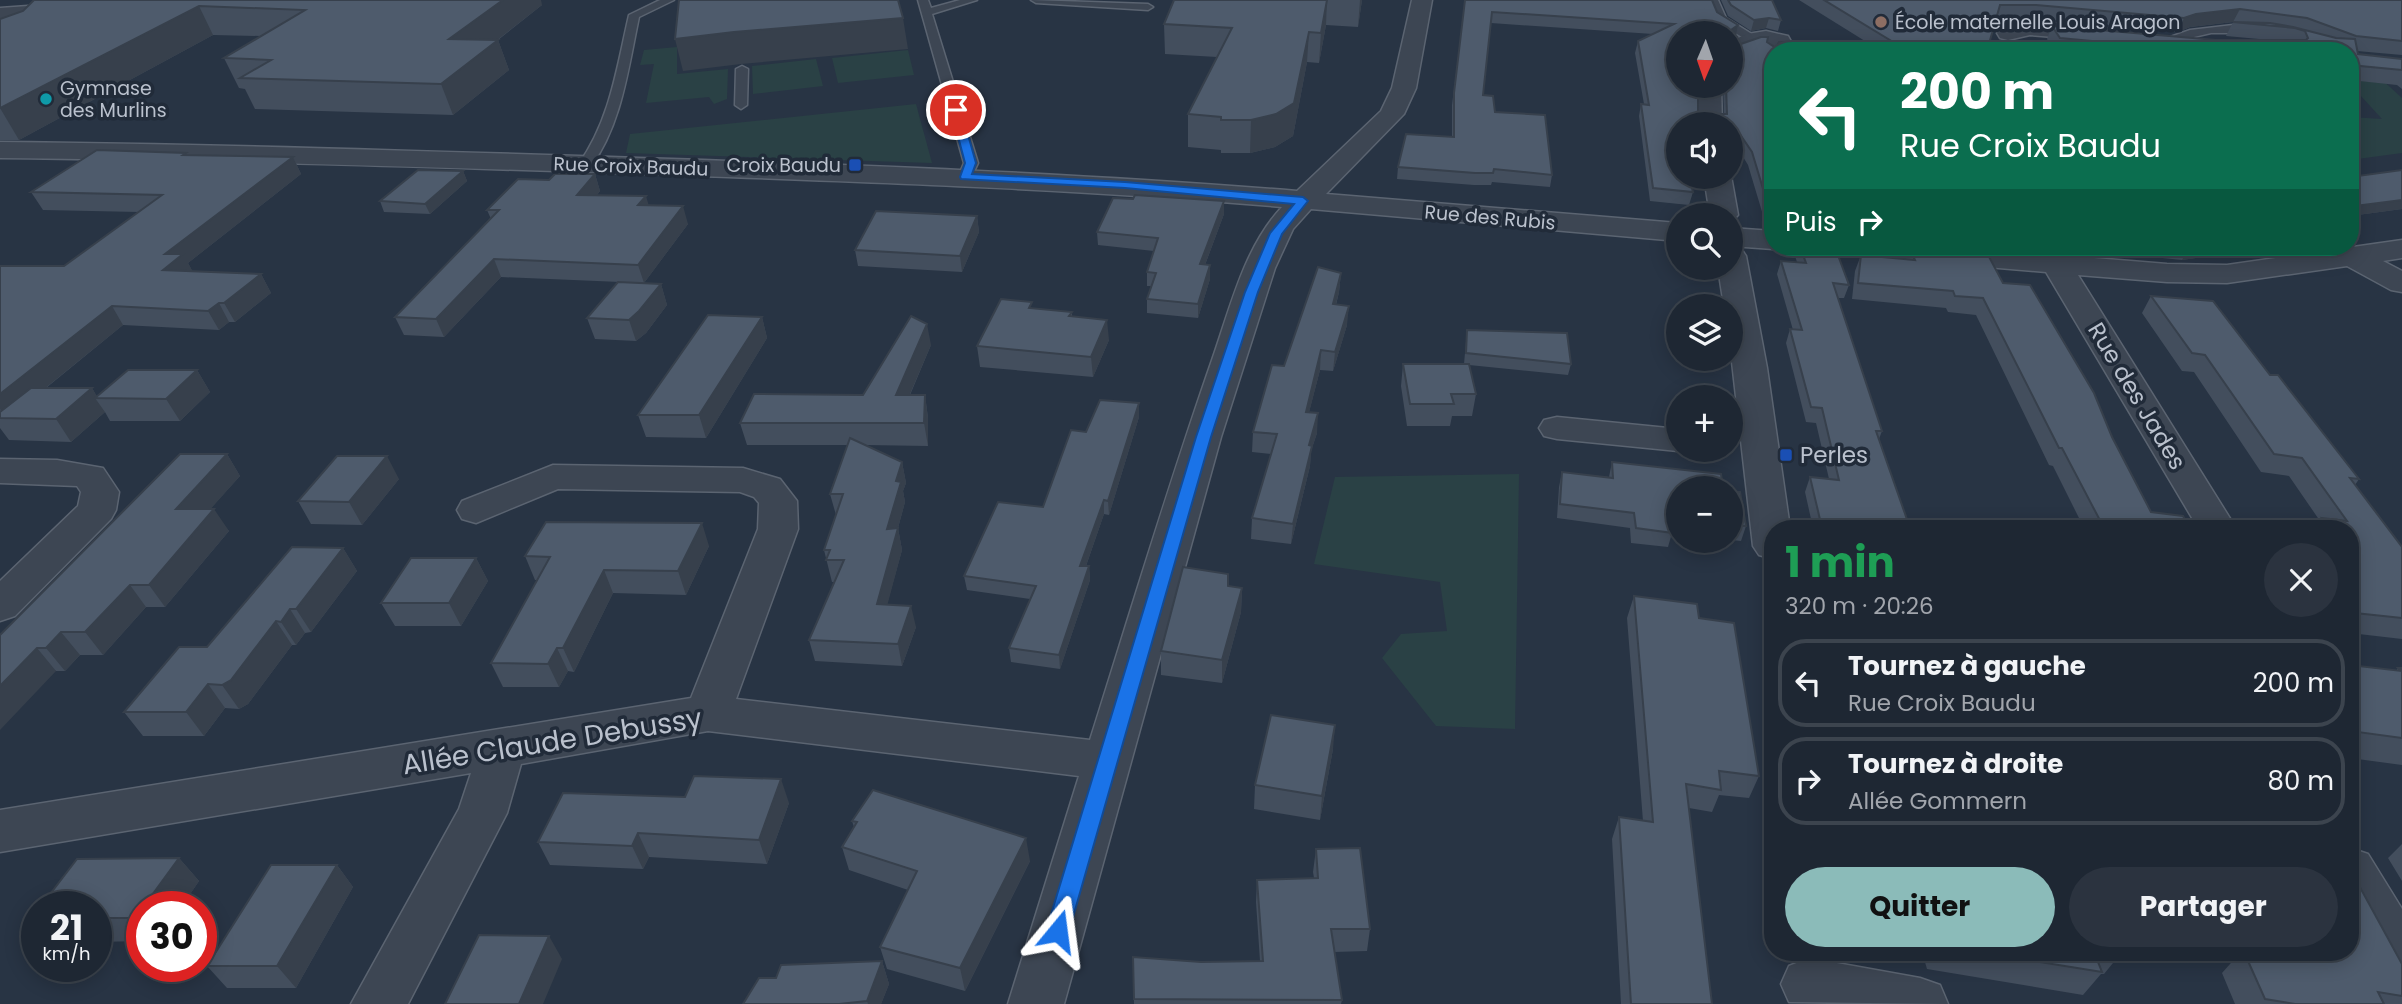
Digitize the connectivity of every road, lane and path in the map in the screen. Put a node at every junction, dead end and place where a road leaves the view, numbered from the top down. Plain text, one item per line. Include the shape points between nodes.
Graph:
1 (669, 0) edge
2 (972, 0) edge
3 (1036, 0) edge
4 (1422, 0) edge
5 (1713, 0) edge
6 (35, 6) edge
7 (925, 6) edge
8 (1148, 6) dead end
9 (0, 14) edge
10 (2008, 33) dead end
11 (0, 36) edge
12 (1751, 38) junction
13 (2267, 40) edge
14 (1780, 42) edge
15 (1743, 43) edge
16 (742, 69) dead end
17 (741, 105) dead end
18 (38, 148) junction
19 (0, 149) edge
20 (585, 164) junction
21 (0, 172) edge
22 (965, 177) junction
23 (1303, 201) junction
24 (1666, 231) edge
25 (1743, 238) edge
26 (1764, 239) edge
27 (2402, 250) edge
28 (2359, 255) edge
29 (1968, 256) edge
30 (2351, 256) joint
31 (2056, 263) junction
32 (1735, 280) edge
33 (2402, 284) edge
34 (1557, 428) dead end
35 (1666, 439) edge
36 (1745, 447) edge
37 (0, 471) edge
38 (476, 510) dead end
39 (1766, 520) edge
40 (2212, 520) edge
41 (0, 606) edge
42 (708, 713) junction
43 (502, 749) junction
44 (1107, 761) junction
45 (0, 831) edge
46 (2359, 885) edge
47 (2402, 957) edge
48 (1809, 980) edge
49 (379, 1004) edge
50 (1036, 1004) edge
51 (1920, 1004) edge

1 - 20 lane via 634,15 607,127 596,153
2 - 7 lane
3 - 8 lane
4 - 23 street via 1406,79 1392,114
5 - 12 lane via 1721,20
6 - 9 street
6 - 11 street
7 - 22 lane via 971,163
10 - 13 street via 2030,28 2168,40
12 - 14 street
12 - 15 street
16 - 17 lane
18 - 19 street, Rue Croix Baudu
18 - 20 street, Rue Croix Baudu
18 - 21 street
20 - 22 street, Rue Croix Baudu
22 - 23 street, Rue Croix Baudu
23 - 24 street, Rue des Rubis
23 - 44 street via 1276,233 1260,268 1203,437
25 - 26 street
27 - 28 street
29 - 31 street
30 - 31 street via 2227,274
30 - 33 street
31 - 40 street, Rue des Jades
32 - 36 street via 1750,368
34 - 35 street
36 - 39 street
37 - 41 street via 90,476 100,492 97,510
38 - 42 street via 553,477 743,480 767,488 778,501 778,529
42 - 43 street, Allée Claude Debussy
42 - 44 street, Allée Claude Debussy
43 - 45 street, Allée Claude Debussy
43 - 49 street via 482,813
44 - 50 street
46 - 47 street
48 - 51 street

